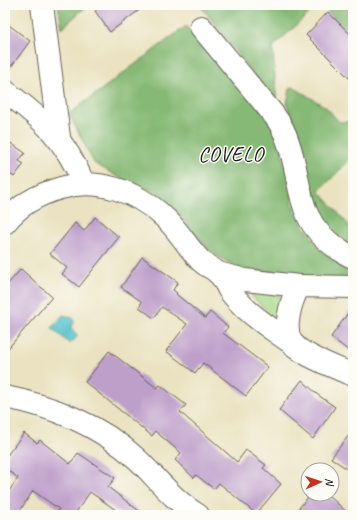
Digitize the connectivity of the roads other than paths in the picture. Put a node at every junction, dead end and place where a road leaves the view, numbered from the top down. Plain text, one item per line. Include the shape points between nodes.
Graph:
1 (42, 5) edge
2 (201, 27) dead end
3 (5, 91) edge
4 (59, 137) junction
5 (84, 184) junction
6 (5, 223) edge
7 (353, 257) edge
8 (218, 273) junction
9 (299, 286) junction
10 (353, 287) edge
11 (294, 345) junction
12 (353, 375) edge
13 (5, 397) edge
14 (198, 515) edge

1 - 4 street
2 - 7 street via 281,126 289,143 298,190 305,211 316,228 330,243
3 - 4 street
4 - 5 street
5 - 6 street via 67,186 44,194 28,202
5 - 8 street via 102,184 117,189 150,206 164,217 201,261
8 - 9 street via 245,280
8 - 11 street via 246,309
9 - 10 street
9 - 11 street via 289,312 288,328
11 - 12 street via 318,360
13 - 14 street via 60,411 117,443

